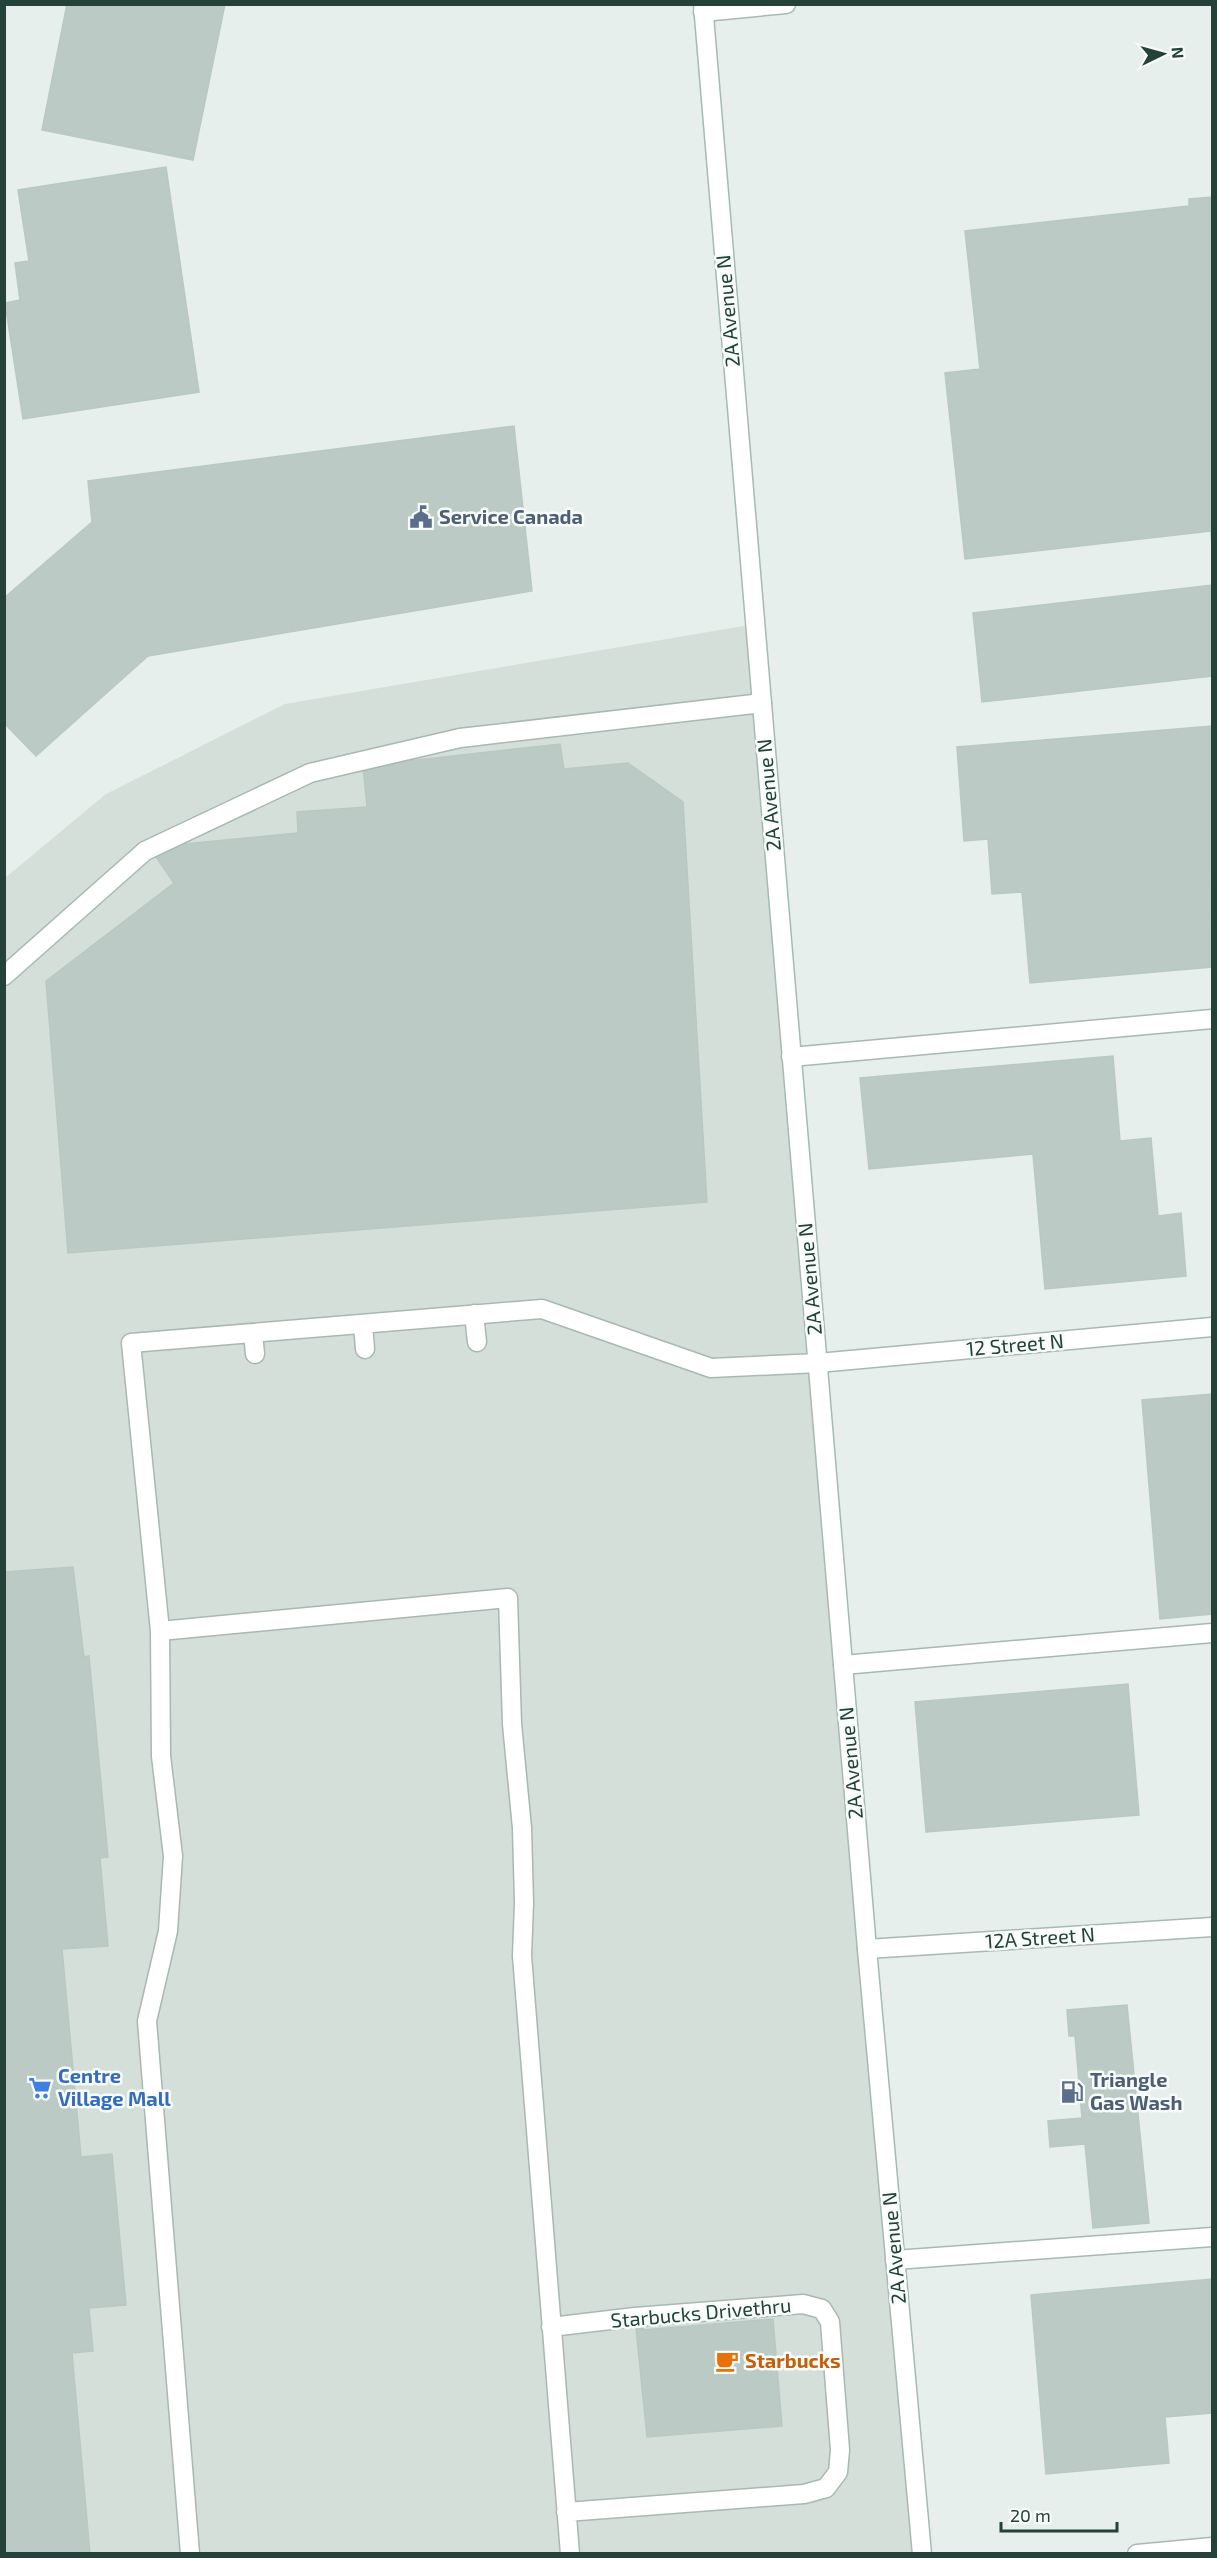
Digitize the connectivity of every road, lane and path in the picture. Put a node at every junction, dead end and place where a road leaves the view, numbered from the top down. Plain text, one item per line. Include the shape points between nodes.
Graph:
1 (786, 4) edge
2 (703, 8) edge
3 (762, 703) junction
4 (4, 976) edge
5 (1212, 1019) edge
6 (791, 1057) junction
7 (474, 1314) junction
8 (363, 1324) junction
9 (1212, 1328) edge
10 (253, 1333) junction
11 (477, 1342) dead end
12 (365, 1349) dead end
13 (255, 1354) dead end
14 (818, 1363) junction
15 (160, 1631) junction
16 (1212, 1633) edge
17 (843, 1665) junction
18 (1212, 1927) edge
19 (867, 1949) junction
20 (1212, 2237) edge
21 (895, 2260) junction
22 (551, 2327) junction
23 (566, 2512) junction
24 (1212, 2547) edge
25 (190, 2553) edge
26 (570, 2553) edge
27 (922, 2553) edge
28 (1137, 2553) edge

1 - 2 street
2 - 3 street, 2A Avenue N
3 - 4 street via 459,738 310,773 145,851
3 - 6 street, 2A Avenue N
5 - 6 street
6 - 14 street, 2A Avenue N
7 - 8 street, 12 Street N
7 - 11 street
7 - 14 street, 12 Street N via 542,1309 711,1368
8 - 10 street, 12 Street N
8 - 12 street
9 - 14 street, 12 Street N
10 - 13 street
10 - 15 street, 12 Street N via 131,1343
14 - 17 street, 2A Avenue N
15 - 22 street via 508,1599 512,1724 522,1828 522,1956
15 - 25 street via 161,1756 172,1856 168,1931 147,2021
16 - 17 street
17 - 19 street, 2A Avenue N
18 - 19 street, 12A Street N
19 - 21 street, 2A Avenue N
20 - 21 street
21 - 27 street, 2A Avenue N
22 - 23 street
22 - 23 street, Starbucks Drivethru via 803,2304 822,2309 830,2322 840,2450 838,2472 826,2488 804,2494
23 - 26 street
24 - 28 street

